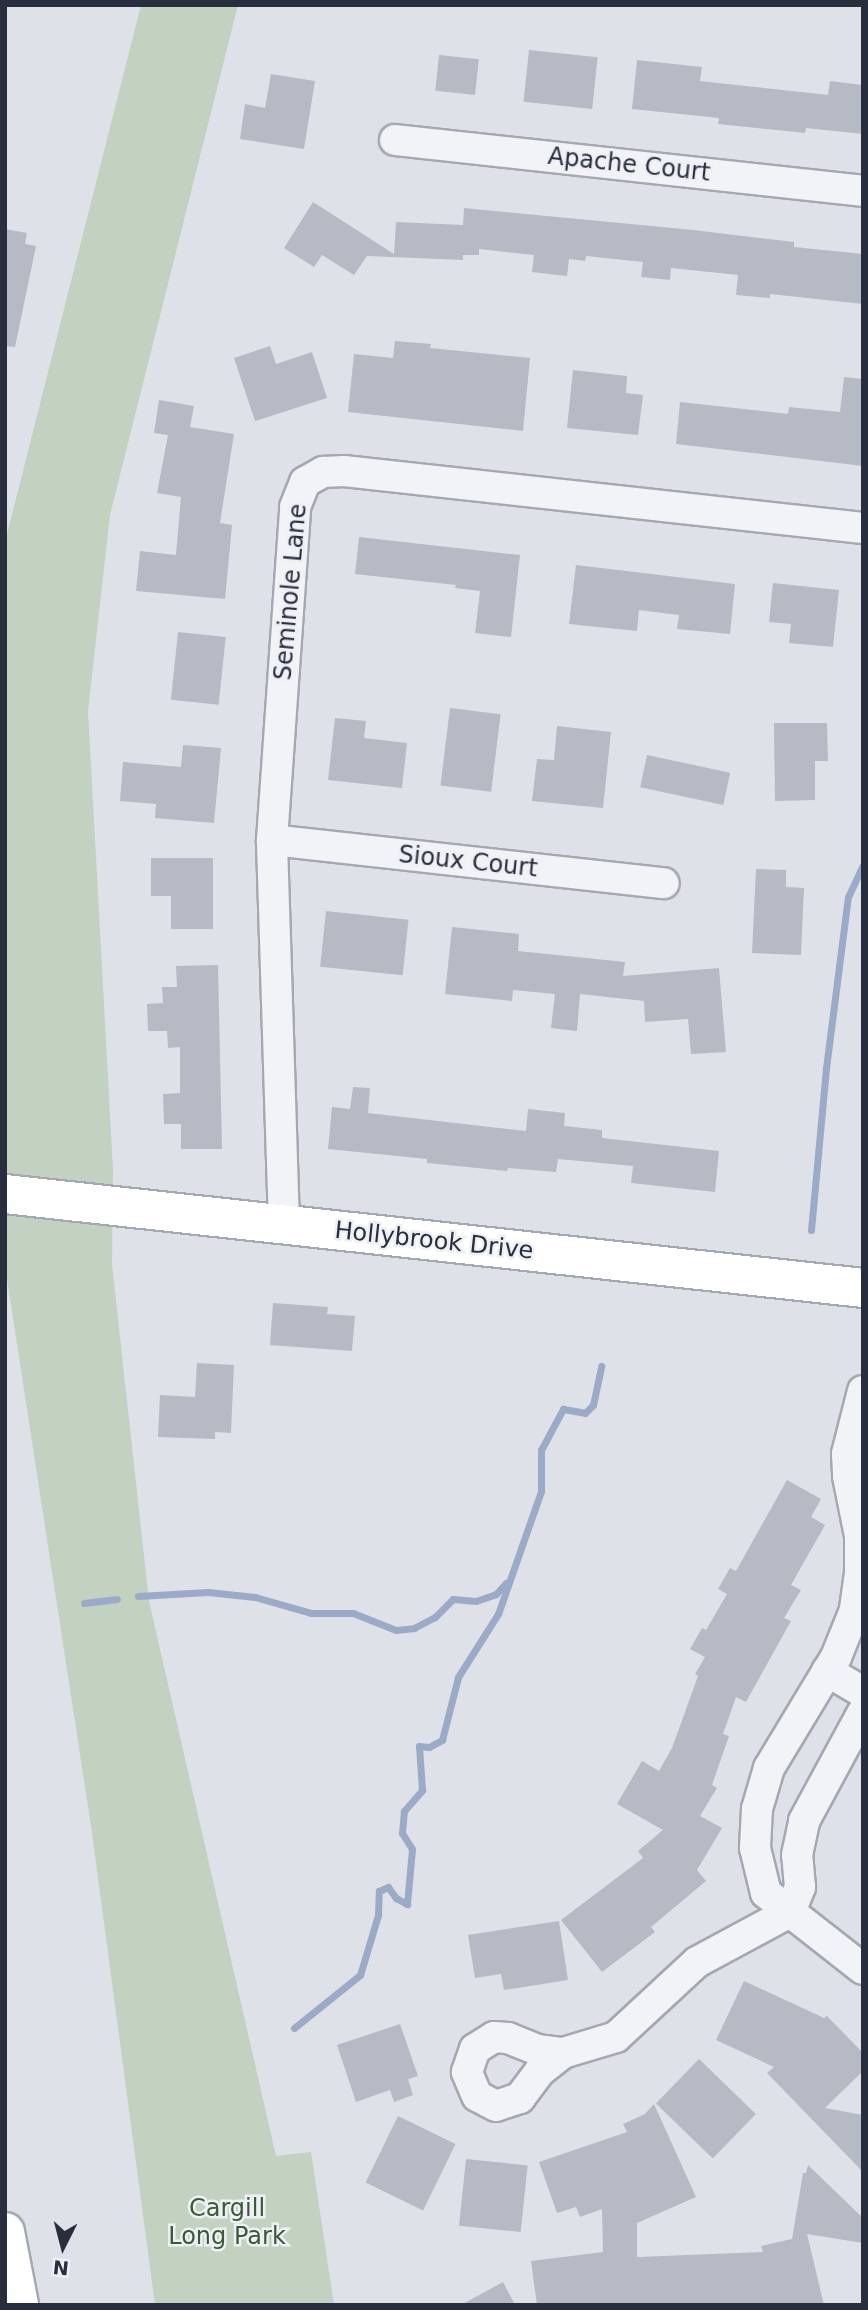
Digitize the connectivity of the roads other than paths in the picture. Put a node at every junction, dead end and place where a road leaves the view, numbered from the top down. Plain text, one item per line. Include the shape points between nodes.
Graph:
1 (395, 140) dead end
2 (863, 191) edge
3 (863, 528) edge
4 (272, 840) junction
5 (664, 883) dead end
6 (5, 1194) edge
7 (284, 1225) junction
8 (863, 1288) edge
9 (863, 1391) edge
10 (861, 1526) edge
11 (827, 1671) junction
12 (863, 1692) edge
13 (863, 1712) edge
14 (790, 1912) junction
15 (863, 1969) edge
16 (563, 2053) dead end
17 (5, 2232) edge
18 (19, 2305) edge

1 - 2 street, Apache Court
3 - 4 street, Seminole Lane via 344,471 312,477 296,501
4 - 5 street, Sioux Court
4 - 7 street, Seminole Lane
6 - 7 main road, Hollybrook Drive
7 - 8 main road, Hollybrook Drive
9 - 10 street via 847,1454 850,1490
10 - 11 street via 855,1609
11 - 12 street
11 - 14 street via 775,1756 757,1809 755,1848 765,1893
13 - 14 street via 804,1821 797,1855 800,1887
14 - 15 street
14 - 16 street via 697,1962 616,2037
17 - 18 main road

